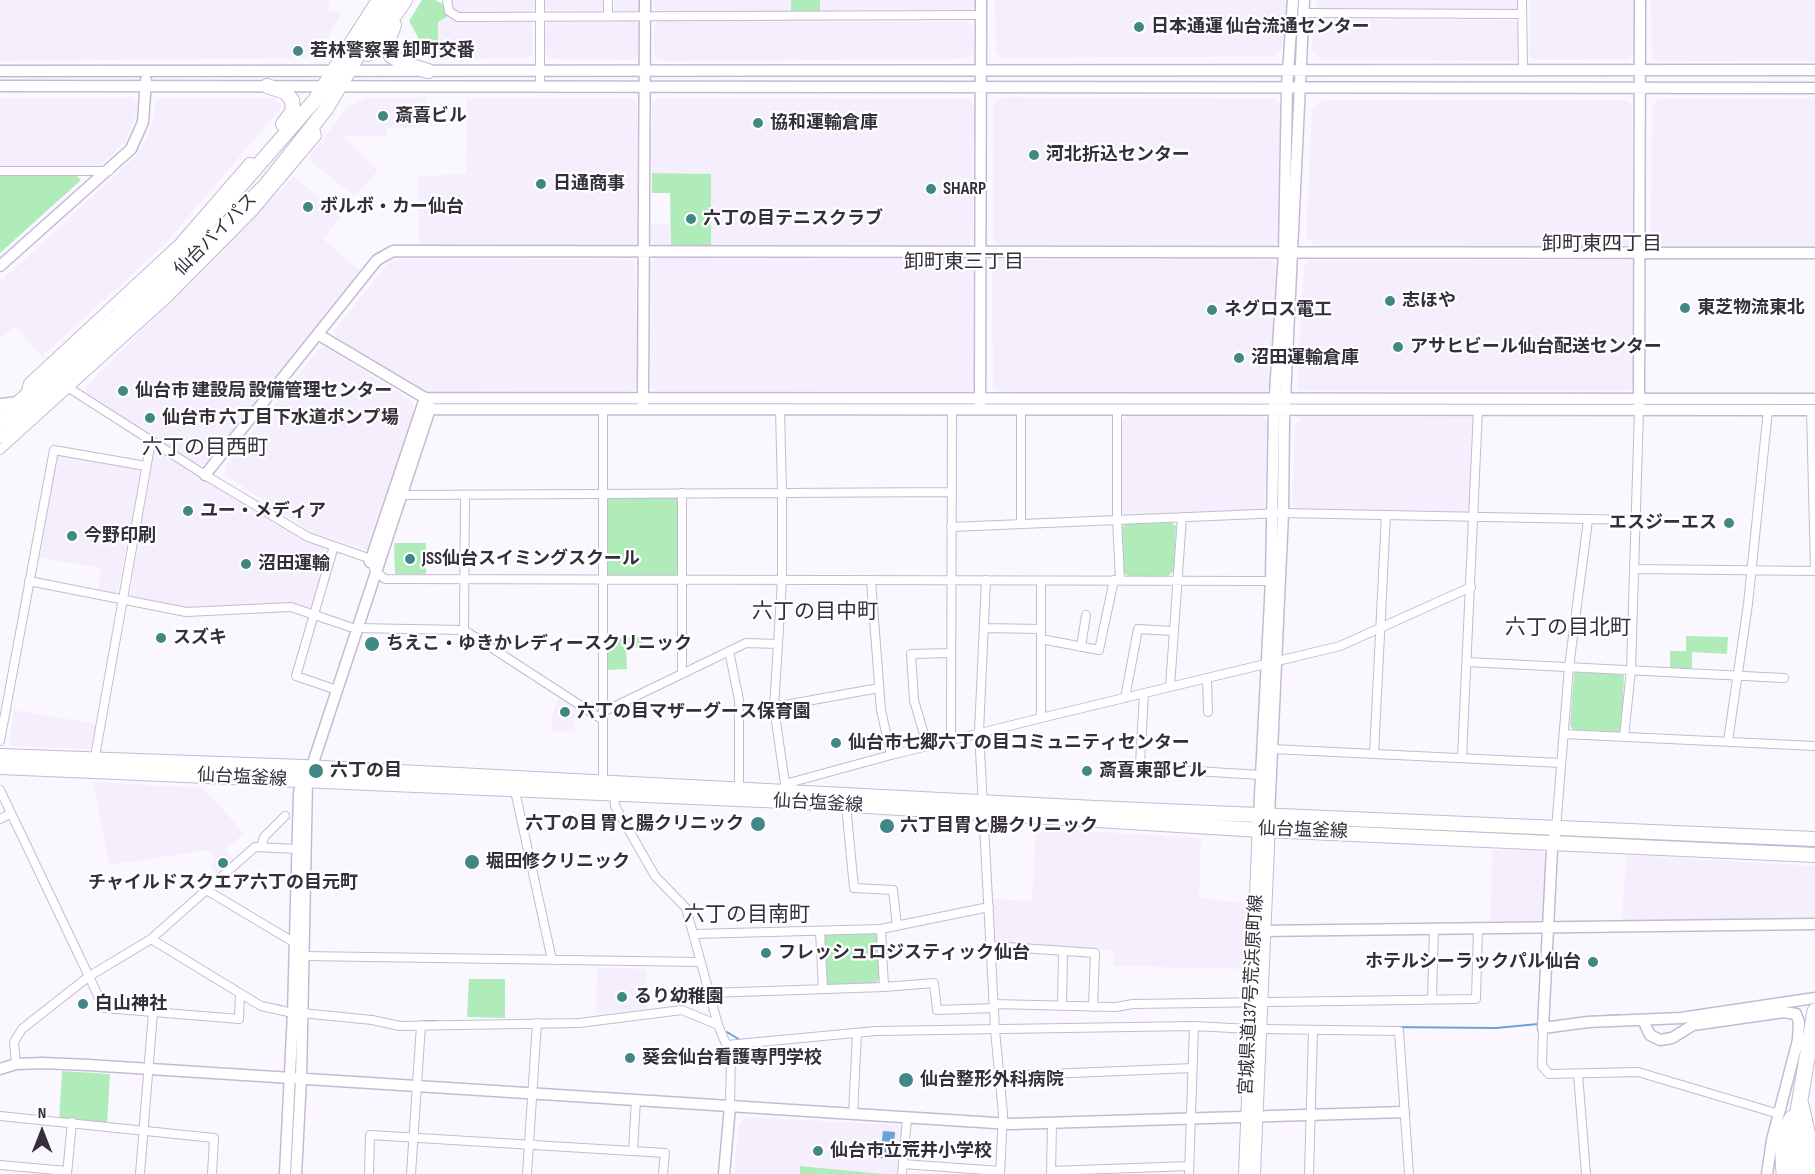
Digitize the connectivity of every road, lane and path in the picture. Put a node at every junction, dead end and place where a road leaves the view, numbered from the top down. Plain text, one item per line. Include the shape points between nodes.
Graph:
1 (378, 0) edge
2 (447, 0) edge
3 (540, 0) edge
4 (608, 0) edge
5 (645, 0) edge
6 (981, 0) edge
7 (1293, 0) edge
8 (1304, 0) edge
9 (1522, 0) edge
10 (1640, 0) edge
11 (400, 1) edge
12 (1304, 13) junction
13 (1522, 14) junction
14 (981, 15) junction
15 (609, 16) junction
16 (540, 17) junction
17 (645, 17) junction
18 (645, 69) junction
19 (1295, 69) junction
20 (146, 70) junction
21 (540, 70) junction
22 (981, 70) junction
23 (1523, 70) junction
24 (1815, 70) edge
25 (0, 71) edge
26 (428, 71) junction
27 (1640, 71) junction
28 (333, 72) junction
29 (351, 72) junction
30 (324, 85) junction
31 (341, 85) junction
32 (0, 86) edge
33 (146, 86) junction
34 (267, 86) junction
35 (540, 87) junction
36 (645, 87) junction
37 (981, 87) junction
38 (1293, 87) junction
39 (1639, 88) junction
40 (1815, 88) edge
41 (264, 159) junction
42 (0, 171) edge
43 (109, 171) junction
44 (643, 250) junction
45 (1288, 252) junction
46 (980, 253) junction
47 (1640, 253) junction
48 (1815, 253) edge
49 (0, 266) edge
50 (320, 335) junction
51 (65, 386) junction
52 (643, 397) junction
53 (425, 398) junction
54 (980, 398) junction
55 (1640, 398) junction
56 (1815, 399) edge
57 (22, 400) junction
58 (0, 404) edge
59 (1280, 404) junction
60 (430, 409) junction
61 (603, 409) junction
62 (643, 409) junction
63 (780, 410) junction
64 (952, 410) junction
65 (981, 410) junction
66 (1021, 410) junction
67 (1117, 410) junction
68 (1478, 410) junction
69 (1639, 410) junction
70 (1768, 410) junction
71 (1813, 410) edge
72 (0, 419) edge
73 (0, 436) edge
74 (151, 441) junction
75 (0, 450) edge
76 (146, 466) junction
77 (205, 475) junction
78 (951, 492) junction
79 (682, 493) junction
80 (782, 493) junction
81 (601, 494) junction
82 (401, 495) junction
83 (465, 495) junction
84 (1278, 514) junction
85 (1386, 515) junction
86 (1474, 515) junction
87 (1182, 517) junction
88 (1117, 520) junction
89 (1588, 520) junction
90 (1637, 520) junction
91 (1021, 524) junction
92 (951, 527) junction
93 (334, 546) junction
94 (371, 559) junction
95 (1635, 568) junction
96 (1750, 570) junction
97 (375, 571) junction
98 (1815, 571) edge
99 (465, 579) junction
100 (602, 579) junction
101 (682, 579) junction
102 (782, 580) junction
103 (871, 580) junction
104 (951, 580) junction
105 (986, 580) junction
106 (1041, 580) junction
107 (1117, 580) junction
108 (1176, 580) junction
109 (29, 581) junction
110 (1271, 581) junction
111 (1470, 586) junction
112 (123, 600) junction
113 (1086, 615) dead end
114 (312, 616) junction
115 (1380, 627) junction
116 (353, 628) junction
117 (984, 628) junction
118 (464, 630) junction
119 (1173, 631) junction
120 (1041, 634) junction
121 (778, 644) junction
122 (1081, 647) junction
123 (729, 651) junction
124 (951, 653) junction
125 (1467, 662) junction
126 (1272, 663) junction
127 (1569, 667) junction
128 (1630, 670) junction
129 (682, 673) junction
130 (1737, 676) junction
131 (1207, 678) junction
132 (1784, 678) dead end
133 (1170, 687) junction
134 (331, 688) junction
135 (879, 688) junction
136 (1144, 694) junction
137 (1125, 698) junction
138 (774, 707) junction
139 (1208, 712) dead end
140 (603, 716) junction
141 (1041, 718) junction
142 (979, 732) junction
143 (1564, 734) junction
144 (1624, 737) junction
145 (951, 739) junction
146 (0, 741) edge
147 (1728, 741) junction
148 (927, 745) junction
149 (1815, 746) edge
150 (1272, 750) junction
151 (891, 754) junction
152 (1374, 754) junction
153 (0, 756) edge
154 (1462, 758) junction
155 (1561, 763) junction
156 (94, 766) junction
157 (0, 768) edge
158 (306, 774) junction
159 (1261, 775) junction
160 (603, 783) junction
161 (740, 789) junction
162 (0, 790) edge
163 (515, 791) junction
164 (785, 792) junction
165 (614, 795) junction
166 (846, 805) junction
167 (984, 808) junction
168 (10, 814) junction
169 (285, 816) dead end
170 (0, 819) edge
171 (1264, 823) junction
172 (1554, 835) junction
173 (1815, 839) edge
174 (261, 848) junction
175 (298, 849) junction
176 (1815, 855) edge
177 (208, 891) junction
178 (989, 907) junction
179 (1815, 924) edge
180 (897, 926) junction
181 (1548, 927) junction
182 (1434, 928) junction
183 (1478, 928) junction
184 (881, 929) junction
185 (820, 931) junction
186 (1259, 931) junction
187 (693, 934) junction
188 (152, 939) junction
189 (296, 943) junction
190 (991, 946) junction
191 (1063, 951) junction
192 (303, 956) junction
193 (552, 960) junction
194 (699, 962) junction
195 (88, 977) junction
196 (884, 987) junction
197 (823, 989) junction
198 (710, 993) junction
199 (240, 995) junction
200 (1815, 998) edge
201 (1432, 999) junction
202 (1256, 1004) junction
203 (994, 1006) junction
204 (1062, 1006) junction
205 (1093, 1006) junction
206 (1815, 1011) edge
207 (153, 1012) junction
208 (298, 1013) junction
209 (1643, 1020) junction
210 (537, 1023) junction
211 (421, 1025) junction
212 (718, 1025) junction
213 (1194, 1026) junction
214 (1543, 1028) junction
215 (1255, 1029) junction
216 (995, 1030) junction
217 (1313, 1030) junction
218 (857, 1033) junction
219 (727, 1045) junction
220 (15, 1065) junction
221 (1193, 1068) junction
222 (0, 1069) edge
223 (149, 1070) junction
224 (1578, 1074) junction
225 (999, 1076) junction
226 (295, 1079) junction
227 (417, 1085) junction
228 (533, 1093) junction
229 (636, 1101) junction
230 (1801, 1102) junction
231 (730, 1106) junction
232 (1815, 1109) edge
233 (1404, 1112) junction
234 (853, 1114) junction
235 (1779, 1114) junction
236 (1311, 1115) junction
237 (0, 1116) edge
238 (1251, 1117) junction
239 (907, 1118) junction
240 (1190, 1119) junction
241 (72, 1122) junction
242 (1052, 1123) junction
243 (1003, 1124) junction
244 (145, 1130) junction
245 (1815, 1130) edge
246 (413, 1138) junction
247 (530, 1145) junction
248 (633, 1151) junction
249 (903, 1164) junction
250 (0, 1165) edge
251 (1189, 1170) edge
252 (1000, 1172) edge
253 (1051, 1172) edge
254 (67, 1173) edge
255 (1765, 1173) edge
256 (1815, 1173) edge
257 (140, 1174) edge
258 (212, 1174) edge
259 (285, 1174) edge
260 (296, 1174) edge
261 (369, 1174) edge
262 (411, 1174) edge
263 (527, 1174) edge
264 (663, 1174) edge
265 (724, 1174) edge
266 (902, 1174) edge
267 (1245, 1174) edge
268 (1254, 1174) edge
269 (1310, 1174) edge
270 (1409, 1174) edge
271 (1586, 1174) edge
272 (1784, 1174) edge
273 (1790, 1174) edge
274 (1795, 1174) edge
275 (1800, 1174) edge
276 (1804, 1174) edge
277 (1810, 1174) edge

1 - 28 main road, 仙台バイパス
2 - 16 street via 449,11 458,17
3 - 16 street
4 - 15 street
5 - 17 street
6 - 14 street
7 - 19 street
8 - 12 street
9 - 13 street
10 - 27 street
11 - 26 main road via 388,49 396,61
11 - 29 main road, 仙台バイパス
12 - 13 street
12 - 19 street
13 - 23 street
14 - 17 street
14 - 22 street
15 - 16 street
15 - 17 street
16 - 21 street
17 - 18 street
18 - 21 street
18 - 22 street
18 - 36 street
19 - 22 street
19 - 23 street
19 - 38 street
20 - 25 street
20 - 28 street
20 - 33 street
21 - 26 street
21 - 35 street
22 - 37 street
23 - 27 street
24 - 27 street
26 - 29 street
27 - 39 street
28 - 29 street
28 - 30 main road, 仙台バイパス
29 - 31 main road, 仙台バイパス
30 - 31 street
30 - 34 street
30 - 41 main road, 仙台バイパス
31 - 35 street
31 - 51 main road, 仙台バイパス via 314,125 249,202
32 - 33 street
33 - 34 street
33 - 43 street via 138,137
34 - 41 main road via 285,92 294,107 271,140
35 - 36 street
36 - 37 street
36 - 44 street
37 - 38 street
37 - 46 street
38 - 39 street
38 - 45 street
39 - 40 street
39 - 47 street
41 - 57 main road, 仙台バイパス via 119,314
42 - 43 street
43 - 49 street
44 - 46 street
44 - 50 street via 393,251 377,260
44 - 52 street
45 - 46 street
45 - 47 street
45 - 59 street
46 - 54 street
47 - 48 street
47 - 55 street
50 - 53 street
50 - 77 street
51 - 73 main road, 仙台バイパス
51 - 74 street
51 - 75 street
52 - 53 street
52 - 54 street
52 - 62 street
53 - 60 street
53 - 94 street
54 - 59 street
54 - 65 street
55 - 56 street
55 - 59 street
55 - 69 street
57 - 58 street
57 - 72 main road, 仙台バイパス
59 - 67 street
59 - 68 street
59 - 84 street
60 - 61 street
60 - 82 street
61 - 62 street
61 - 81 street
62 - 63 street
63 - 64 street
63 - 80 street
64 - 65 street
64 - 78 street
65 - 66 street
66 - 67 street
66 - 91 street
67 - 88 street
68 - 69 street
68 - 86 street
69 - 70 street
69 - 90 street
70 - 71 street
70 - 96 street
71 - 98 street
74 - 76 street
74 - 77 street
76 - 109 street via 54,450
76 - 112 street
77 - 93 street via 308,537
78 - 80 street
78 - 92 street
79 - 80 street
79 - 81 street
79 - 101 street
80 - 102 street
81 - 83 street
81 - 100 street
82 - 83 street
82 - 97 street
83 - 99 street
84 - 85 street
84 - 87 street
84 - 110 street
84 - 126 street
85 - 86 street
85 - 115 street
86 - 89 street
86 - 111 street
87 - 88 street
87 - 108 street
88 - 91 street
88 - 107 street
89 - 90 street
89 - 127 street
90 - 95 street
91 - 92 street
92 - 104 street
93 - 94 street
93 - 114 street
94 - 97 street
94 - 116 street
95 - 96 street
95 - 128 street
96 - 98 street
96 - 130 street
97 - 99 street via 385,579
97 - 116 street
99 - 100 street
99 - 118 street
100 - 101 street
100 - 140 street
101 - 102 street
101 - 129 street
102 - 103 street
102 - 121 street
103 - 104 street
103 - 135 street
104 - 105 street
104 - 124 street
105 - 106 street
105 - 117 street
106 - 107 street
106 - 120 street
107 - 108 street
107 - 122 street via 1099,650
108 - 110 street
108 - 119 street
109 - 112 street
109 - 146 street
110 - 126 street
111 - 115 street
111 - 125 street
112 - 114 street via 186,612 291,607
112 - 156 street
113 - 122 street
114 - 116 street
114 - 134 street via 296,676
115 - 126 street via 1340,646
115 - 152 street
116 - 118 street
116 - 134 street
116 - 158 street
117 - 120 street
117 - 142 street
118 - 140 street
119 - 133 street
119 - 137 street via 1138,629
120 - 122 street
120 - 141 street
121 - 123 street via 746,644
121 - 138 street
123 - 129 street
123 - 161 street via 739,700
124 - 145 street
124 - 148 street via 911,654 914,700
125 - 127 street
125 - 154 street
126 - 131 street
126 - 150 street
126 - 159 street
127 - 128 street
127 - 143 street
128 - 130 street
128 - 144 street
129 - 140 street
130 - 132 street
130 - 147 street
131 - 133 street
131 - 139 street
133 - 136 street
134 - 158 street
135 - 138 street
135 - 151 street
136 - 137 street
136 - 159 street via 1140,763 1145,768
137 - 141 street
138 - 164 street
140 - 160 street
141 - 142 street
142 - 145 street
142 - 167 street
143 - 144 street
143 - 155 street
144 - 147 street
145 - 148 street
147 - 149 street
148 - 151 street
150 - 152 street
150 - 171 street
151 - 164 street
152 - 154 street
153 - 156 main road, 仙台塩釜線
154 - 155 street
155 - 172 street
156 - 157 main road, 仙台塩釜線
156 - 158 main road, 仙台塩釜線
158 - 160 main road, 仙台塩釜線
158 - 163 main road, 仙台塩釜線
158 - 175 street
158 - 192 street
159 - 171 street
160 - 161 main road, 仙台塩釜線
161 - 164 main road, 仙台塩釜線
162 - 168 street
163 - 165 main road, 仙台塩釜線
163 - 193 street
164 - 165 main road, 仙台塩釜線
164 - 166 main road, 仙台塩釜線
164 - 167 main road, 仙台塩釜線
165 - 187 street via 615,806 655,876 683,902
166 - 167 main road, 仙台塩釜線
166 - 180 street via 854,888 893,890
167 - 171 main road, 仙台塩釜線
167 - 178 street
168 - 170 street
168 - 195 street
169 - 174 street via 264,837
171 - 172 main road, 仙台塩釜線
171 - 186 main road, 宮城県道137号荒浜原町線
172 - 173 main road, 仙台塩釜線
172 - 176 main road, 仙台塩釜線
172 - 181 street
174 - 175 street
174 - 177 street via 255,847
175 - 189 street
177 - 188 street
177 - 189 street
178 - 180 street
178 - 190 street
179 - 181 street
180 - 184 street
181 - 183 street
181 - 214 street
182 - 183 street
182 - 186 street
182 - 201 street
183 - 201 street via 1476,999
184 - 185 street
184 - 196 street
185 - 187 street
185 - 197 street
186 - 202 main road, 宮城県道137号荒浜原町線
187 - 194 street
188 - 195 street
188 - 199 street
189 - 208 street
190 - 191 street
190 - 203 street
191 - 204 street
191 - 205 street via 1095,953
192 - 193 street
192 - 208 street
193 - 194 street
194 - 198 street
195 - 207 street via 104,1008
195 - 220 street via 16,1035
196 - 197 street
196 - 203 street via 934,983 937,1010
197 - 198 street
198 - 212 street
199 - 207 street via 239,1019
199 - 208 street via 261,1006
200 - 209 street
201 - 202 street
202 - 205 street
202 - 215 main road, 宮城県道137号荒浜原町線
203 - 204 street
203 - 216 street
204 - 205 street
206 - 230 highway
207 - 223 street
208 - 211 street via 400,1026
208 - 226 street
209 - 214 street
209 - 235 street via 1654,1039 1666,1040 1693,1025 1784,1012 1796,1014 1798,1040
210 - 211 street
210 - 212 street via 579,1023 682,1010
210 - 228 street
211 - 227 street
212 - 219 street
213 - 215 street
213 - 216 street
213 - 221 street
214 - 224 street via 1545,1072
215 - 217 street
215 - 238 main road, 宮城県道137号荒浜原町線
216 - 218 street
216 - 225 street
217 - 233 street via 1399,1030
217 - 236 street
218 - 219 street
218 - 234 street
219 - 231 street via 733,1069
220 - 222 street
220 - 223 street via 42,1063
221 - 225 street
221 - 240 street
223 - 226 street
223 - 244 street
224 - 235 street via 1638,1072
224 - 271 street
225 - 243 street
226 - 227 street
226 - 259 street
226 - 260 street
227 - 228 street
227 - 246 street
228 - 229 street
228 - 247 street
229 - 231 street
229 - 248 street
230 - 256 highway
230 - 272 highway via 1782,1137
230 - 273 highway via 1785,1136
230 - 274 highway via 1790,1136
230 - 275 highway via 1794,1135
230 - 276 highway via 1799,1135
230 - 277 highway
231 - 234 street
231 - 265 street
232 - 245 highway
233 - 236 street
233 - 270 street
234 - 239 street
235 - 255 street
236 - 238 street
236 - 269 street
237 - 241 street
238 - 240 street
238 - 267 main road, 宮城県道137号荒浜原町線
238 - 268 main road, 宮城県道137号荒浜原町線
239 - 243 street
239 - 249 street
240 - 242 street
240 - 251 street
241 - 244 street
241 - 254 street
242 - 243 street
242 - 253 street
243 - 252 street
244 - 257 street
244 - 258 street via 214,1138
246 - 247 street
246 - 261 street via 370,1135
246 - 262 street
247 - 248 street
247 - 263 street
248 - 264 street via 665,1153
249 - 252 street
249 - 266 street
250 - 254 street
251 - 253 street

